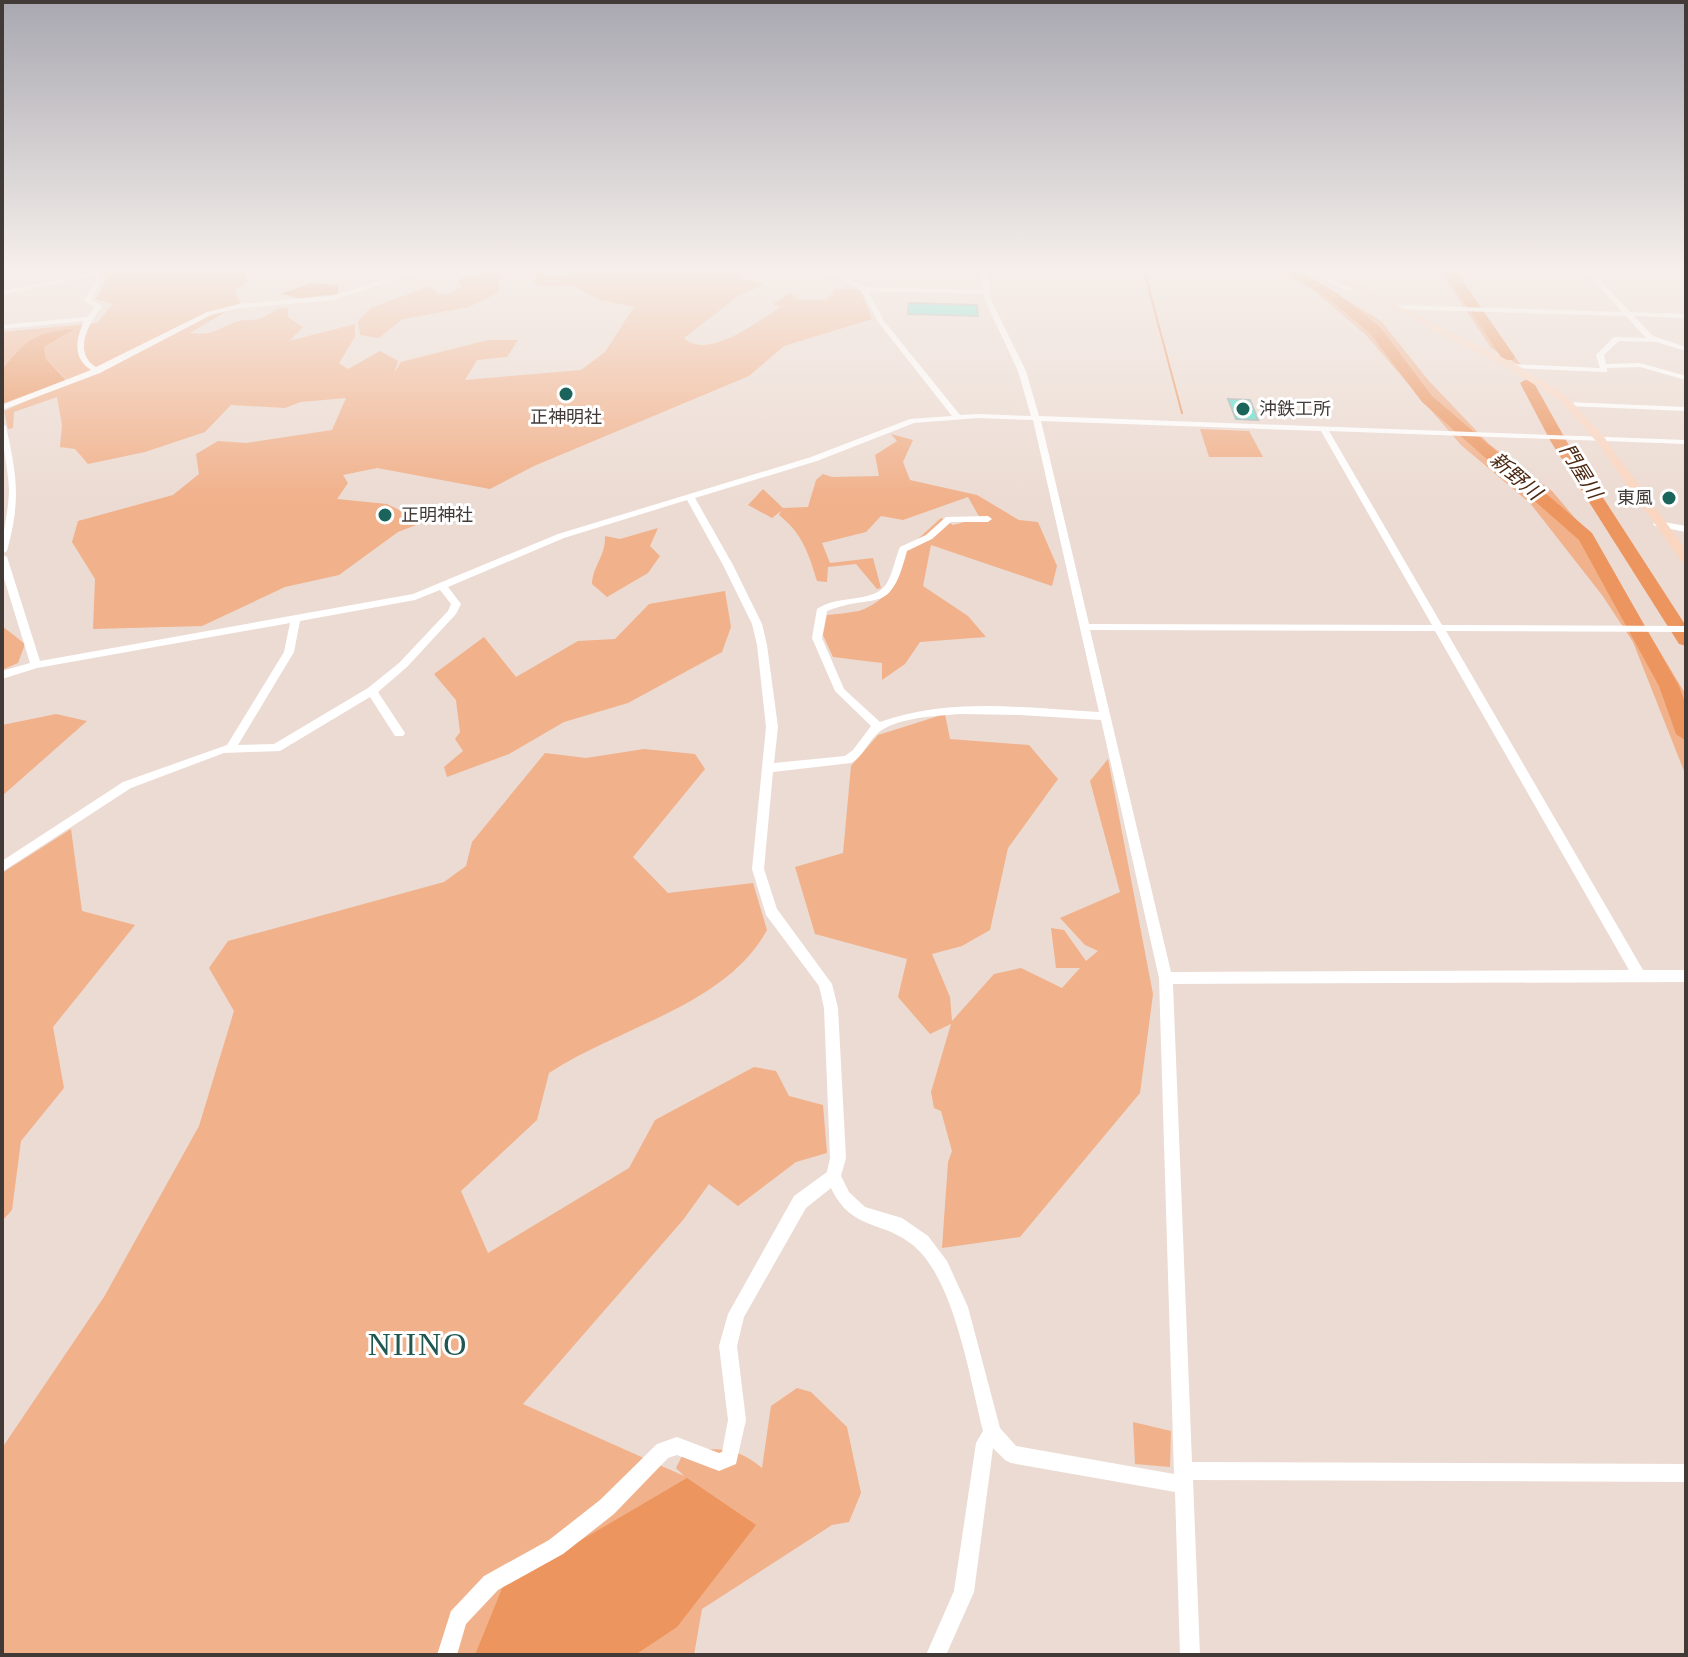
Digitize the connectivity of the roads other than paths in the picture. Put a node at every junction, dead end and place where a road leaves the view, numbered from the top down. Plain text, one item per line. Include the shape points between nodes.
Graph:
1 (80, 344) edge
2 (145, 344) edge
3 (899, 344) edge
4 (1010, 344) edge
5 (1468, 344) edge
6 (1611, 344) edge
7 (1511, 366) junction
8 (1604, 366) junction
9 (97, 371) junction
10 (1686, 378) edge
11 (1569, 404) junction
12 (2, 408) edge
13 (1686, 409) edge
14 (956, 415) junction
15 (1036, 418) junction
16 (2, 426) edge
17 (1324, 429) junction
18 (1600, 439) junction
19 (1681, 442) edge
20 (1686, 453) edge
21 (690, 497) junction
22 (988, 519) dead end
23 (1658, 524) junction
24 (1686, 529) edge
25 (2, 554) edge
26 (1685, 560) edge
27 (443, 587) junction
28 (295, 621) junction
29 (1085, 627) junction
30 (1438, 628) junction
31 (1686, 629) edge
32 (36, 665) junction
33 (2, 675) edge
34 (372, 691) junction
35 (1105, 716) junction
36 (879, 727) junction
37 (399, 733) dead end
38 (231, 747) junction
39 (768, 768) junction
40 (2, 867) edge
41 (1639, 976) junction
42 (1686, 976) edge
43 (1166, 978) junction
44 (833, 1177) junction
45 (992, 1433) junction
46 (1686, 1473) edge
47 (1185, 1478) junction
48 (447, 1655) edge
49 (936, 1655) edge
50 (1190, 1655) edge

1 - 9 street via 84,363
2 - 9 street
3 - 14 street
4 - 15 street
5 - 7 main road
6 - 8 street via 1600,355
7 - 8 street
7 - 11 main road
8 - 10 street via 1640,365
9 - 12 street
11 - 13 street
11 - 18 main road
14 - 15 street
14 - 21 street via 913,421 814,459
15 - 17 street
15 - 29 street
16 - 25 street via 15,477
17 - 18 street
17 - 30 street
18 - 19 street
18 - 23 main road
19 - 20 street
21 - 27 street via 561,536
21 - 39 street via 757,624 772,727
22 - 36 street via 949,519 929,537 903,549 898,575 881,596 822,609 817,638 840,691
23 - 24 street
23 - 26 main road
25 - 32 street
27 - 28 street via 389,604
27 - 34 street via 456,604 453,612
28 - 32 street
28 - 38 street via 289,652
29 - 30 street
29 - 35 street
30 - 31 street
30 - 41 street
32 - 33 street
34 - 37 street
34 - 38 street via 276,748
35 - 36 street via 964,709 930,711
35 - 43 street
36 - 39 street via 847,760
38 - 40 street via 127,785
39 - 44 street via 758,869 771,911 825,984 831,1008 838,1158
41 - 42 street
41 - 43 street
43 - 47 street
44 - 45 street via 860,1213 896,1224 922,1242 941,1267 960,1307
44 - 48 street via 800,1202 736,1314 728,1346 737,1420 730,1458 719,1462 677,1446 663,1450 607,1507 556,1547 491,1583 458,1618
45 - 47 street via 1011,1454
45 - 49 street via 985,1443 964,1592
46 - 47 street
47 - 50 street

